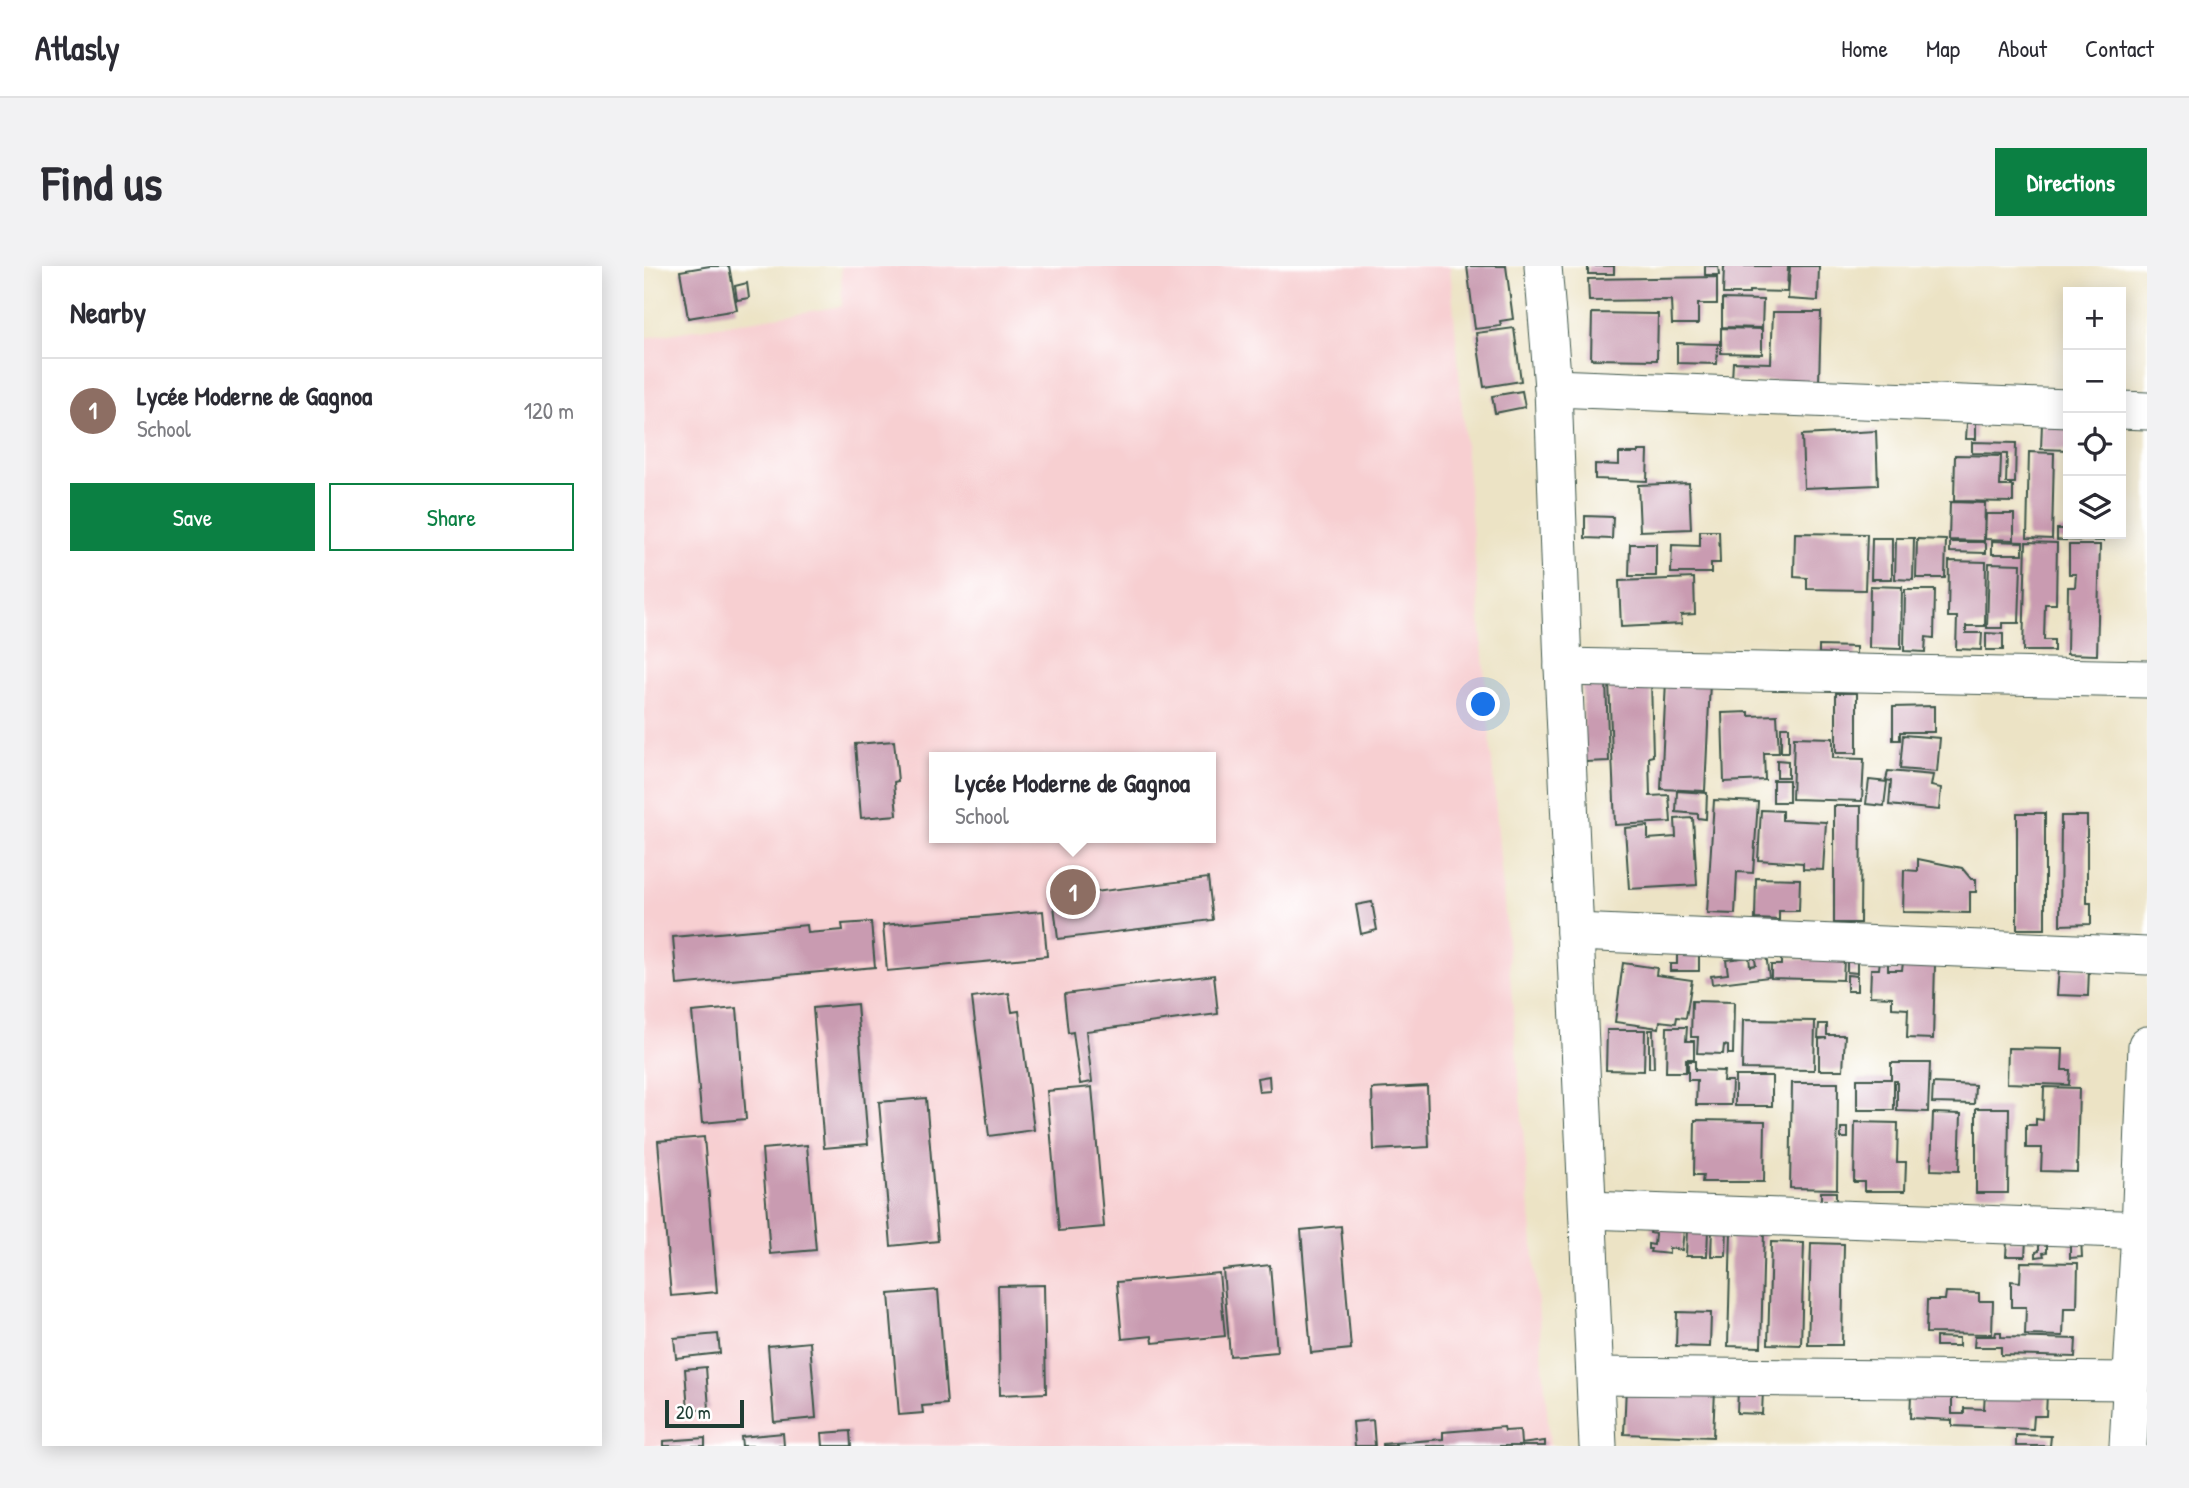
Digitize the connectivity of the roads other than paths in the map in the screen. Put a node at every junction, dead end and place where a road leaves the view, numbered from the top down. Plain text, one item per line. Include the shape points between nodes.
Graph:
1 (1543, 266) edge
2 (1553, 388) junction
3 (2063, 408) edge
4 (2126, 410) edge
5 (2147, 411) edge
6 (1563, 667) junction
7 (2147, 678) edge
8 (1575, 932) junction
9 (2147, 956) edge
10 (2147, 1045) edge
11 (1588, 1210) junction
12 (2143, 1230) edge
13 (1595, 1376) junction
14 (2131, 1381) junction
15 (1598, 1446) edge
16 (2128, 1446) edge

1 - 2 street
2 - 3 street
2 - 6 street
4 - 5 street
6 - 7 street
6 - 8 street
8 - 9 street
8 - 11 street
10 - 12 street
11 - 12 street
11 - 13 street
12 - 14 street
13 - 14 street
13 - 15 street
14 - 16 street

